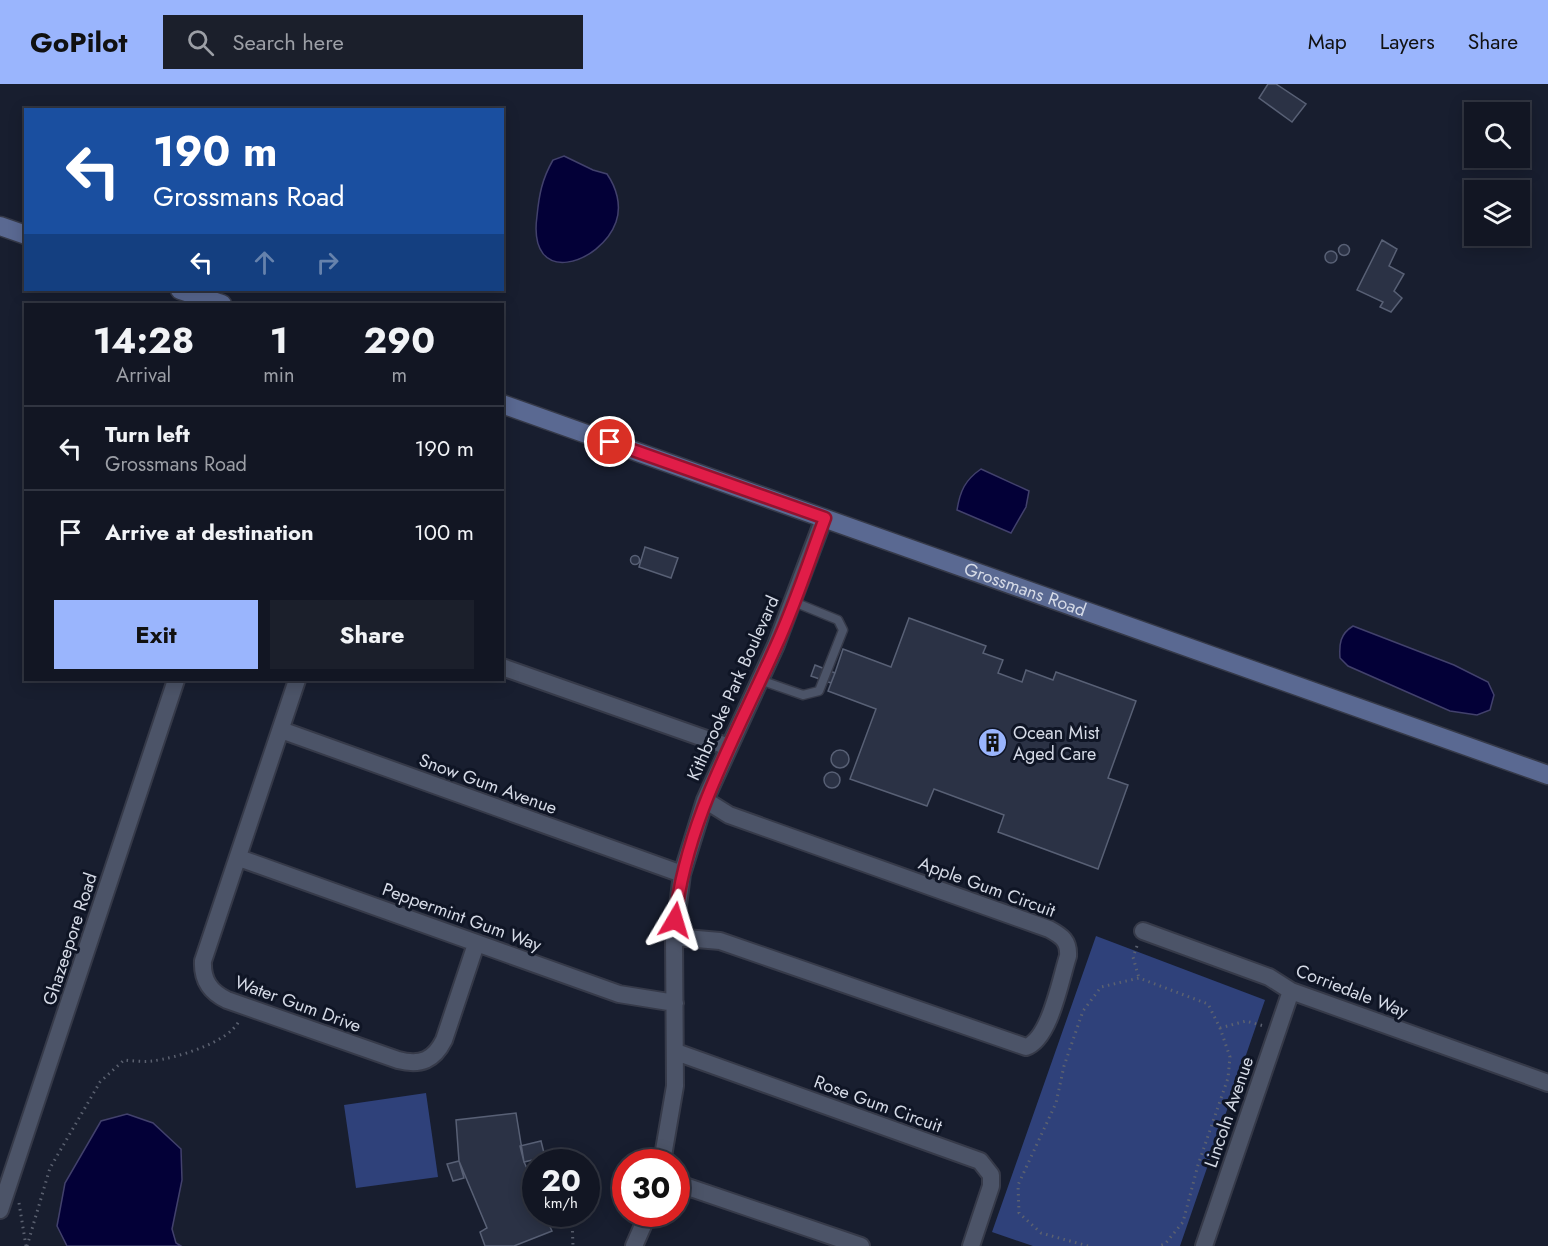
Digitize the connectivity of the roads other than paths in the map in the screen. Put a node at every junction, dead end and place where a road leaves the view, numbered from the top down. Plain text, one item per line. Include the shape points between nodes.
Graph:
1 (0, 225) edge
2 (24, 234) edge
3 (183, 291) edge
4 (219, 303) edge
5 (504, 405) edge
6 (825, 518) junction
7 (794, 602) junction
8 (504, 668) edge
9 (760, 680) junction
10 (176, 681) edge
11 (297, 681) edge
12 (281, 730) junction
13 (729, 747) junction
14 (1548, 775) edge
15 (705, 800) junction
16 (239, 858) junction
17 (681, 874) junction
18 (1143, 932) road end
19 (674, 937) junction
20 (476, 944) junction
21 (1291, 991) junction
22 (675, 1003) junction
23 (676, 1052) junction
24 (1548, 1083) edge
25 (665, 1149) edge
26 (690, 1187) edge
27 (0, 1210) edge
28 (642, 1227) edge
29 (634, 1246) edge
30 (861, 1246) edge
31 (971, 1246) edge
32 (1204, 1246) edge

1 - 2 street
3 - 4 street
5 - 6 street, Grossmans Road
6 - 7 street, Kithbrooke Park Boulevard
6 - 14 street, Grossmans Road
7 - 9 street, Kithbrooke Park Boulevard
7 - 9 lane via 838,620 843,630 819,691 803,695
8 - 13 street
9 - 13 street, Kithbrooke Park Boulevard
10 - 27 street, Ghazeepore Road
11 - 12 street, Water Gum Drive
12 - 16 street, Water Gum Drive
12 - 17 street, Snow Gum Avenue
13 - 15 street, Kithbrooke Park Boulevard
15 - 17 street, Kithbrooke Park Boulevard
15 - 19 street, Apple Gum Circuit via 729,815 1049,929 1064,939 1068,956 1041,1038 1026,1047 720,941
16 - 20 street, Peppermint Gum Way
16 - 20 street, Water Gum Drive via 202,973 216,994 245,1006 398,1060 420,1063 438,1052 444,1040
17 - 19 street, Kithbrooke Park Boulevard
18 - 21 street, Corriedale Way via 1269,977
19 - 22 street, Kithbrooke Park Boulevard
20 - 22 street, Peppermint Gum Way via 619,993
21 - 24 street, Corriedale Way
21 - 32 street, Lincoln Avenue
22 - 23 street, Kithbrooke Park Boulevard
23 - 25 street, Kithbrooke Park Boulevard
23 - 31 street, Rose Gum Circuit via 980,1161 991,1175 991,1186
26 - 30 street
28 - 29 street

